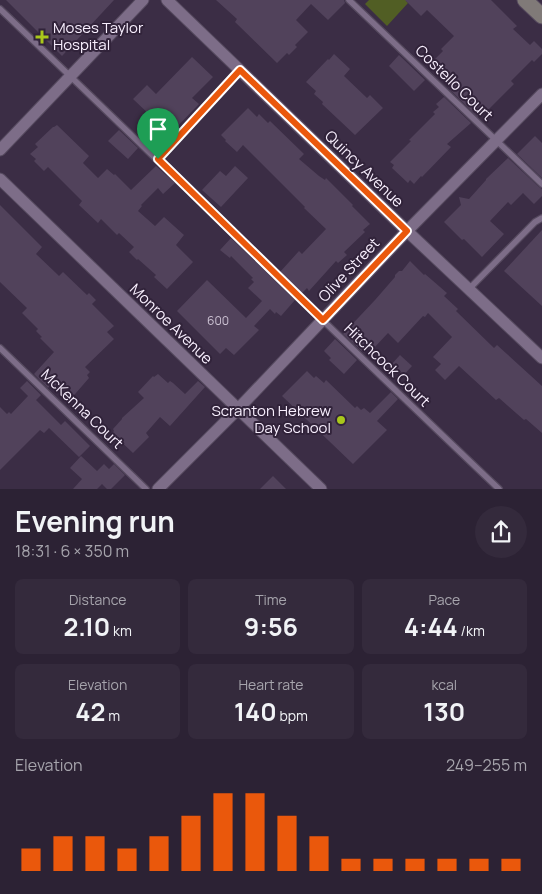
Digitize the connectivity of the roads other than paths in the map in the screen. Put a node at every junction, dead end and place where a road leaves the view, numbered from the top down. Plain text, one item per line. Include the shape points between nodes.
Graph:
1 (143, 0) edge
2 (167, 0) edge
3 (349, 0) edge
4 (525, 0) edge
5 (0, 9) edge
6 (542, 16) edge
7 (240, 70) junction
8 (71, 76) junction
9 (542, 94) edge
10 (496, 141) junction
11 (0, 150) edge
12 (158, 159) junction
13 (0, 179) edge
14 (542, 184) edge
15 (542, 218) edge
16 (407, 231) junction
17 (469, 289) junction
18 (323, 320) junction
19 (0, 348) edge
20 (542, 358) edge
21 (238, 409) junction
22 (146, 489) edge
23 (158, 489) edge
24 (321, 489) edge
25 (499, 489) edge

1 - 8 street
2 - 7 street, Quincy Avenue
3 - 10 lane, Costello Court
4 - 6 main road
5 - 8 lane, Hitchcock Court
7 - 12 lane
7 - 16 street, Quincy Avenue
8 - 11 street
8 - 12 lane, Hitchcock Court
9 - 10 street, Olive Street
10 - 14 lane, Costello Court
10 - 16 street, Olive Street
12 - 18 lane, Hitchcock Court
13 - 21 street, Monroe Avenue
15 - 17 lane
16 - 17 street, Quincy Avenue
16 - 18 street, Olive Street
17 - 20 street, Quincy Avenue
18 - 21 street, Olive Street
18 - 25 lane, Hitchcock Court
19 - 22 lane, McKenna Court
21 - 23 street, Olive Street
21 - 24 street, Monroe Avenue

